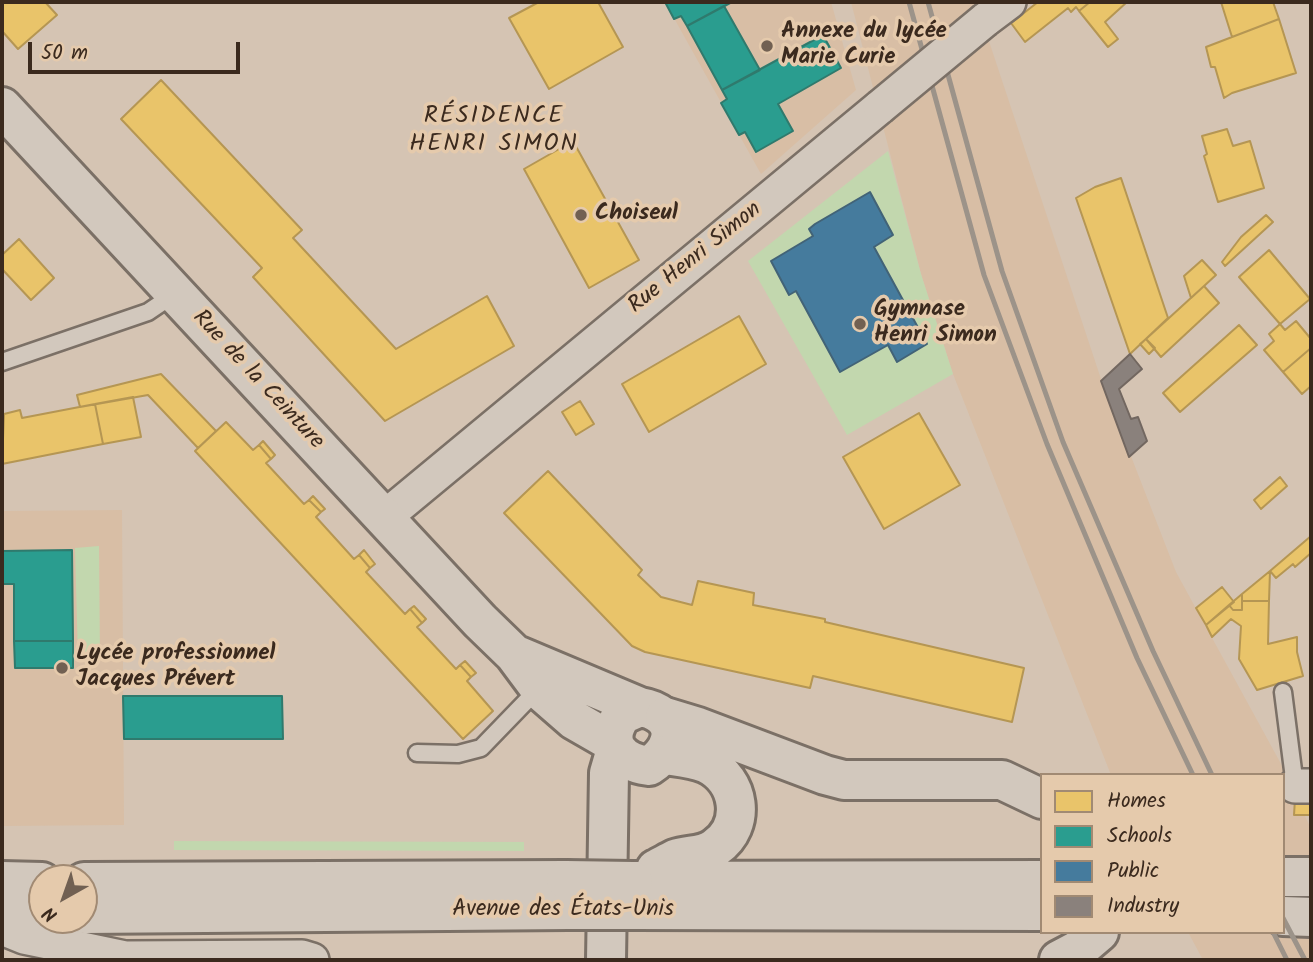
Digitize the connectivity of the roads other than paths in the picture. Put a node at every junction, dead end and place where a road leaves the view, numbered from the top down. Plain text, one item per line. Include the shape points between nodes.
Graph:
1 (997, 11) edge
2 (2, 107) edge
3 (176, 293) junction
4 (2, 362) edge
5 (385, 517) junction
6 (514, 654) junction
7 (539, 688) junction
8 (1283, 692) dead end
9 (652, 712) junction
10 (636, 753) junction
11 (417, 754) dead end
12 (1303, 786) edge
13 (1040, 798) edge
14 (1285, 877) edge
15 (1311, 877) edge
16 (1040, 880) edge
17 (2, 881) edge
18 (28, 882) edge
19 (98, 882) edge
20 (567, 895) junction
21 (634, 896) junction
22 (1040, 911) edge
23 (98, 914) edge
24 (2, 915) edge
25 (28, 915) edge
26 (1285, 916) edge
27 (1311, 917) edge
28 (2, 928) edge
29 (312, 960) edge
30 (606, 960) edge

1 - 5 street, Rue Henri Simon, bridge
2 - 3 main road, Rue de la Ceinture
3 - 4 lane via 148,312
3 - 5 main road, Rue de la Ceinture
5 - 6 main road, Rue de la Ceinture
6 - 7 main road, Rue de la Ceinture
6 - 9 main road, Rue de la Ceinture
7 - 10 main road, Rue de la Ceinture via 574,720
7 - 11 lane via 481,748 458,754
8 - 12 lane
9 - 10 main road via 671,729 671,742
9 - 10 main road via 622,715 613,733
9 - 13 main road, Rue de la Ceinture via 844,780 1002,780
10 - 21 main road, Rue de la Ceinture via 705,763 731,784 737,801 729,835 708,853 676,858
10 - 30 main road via 608,828
14 - 15 main road
16 - 21 main road, Avenue des États-Unis
17 - 18 main road
19 - 20 main road, Avenue des États-Unis
20 - 21 main road, Avenue des États-Unis, bridge
20 - 23 main road, Avenue des États-Unis
21 - 22 main road, Avenue des États-Unis
24 - 25 main road
26 - 27 main road
28 - 29 street via 24,937 125,958

